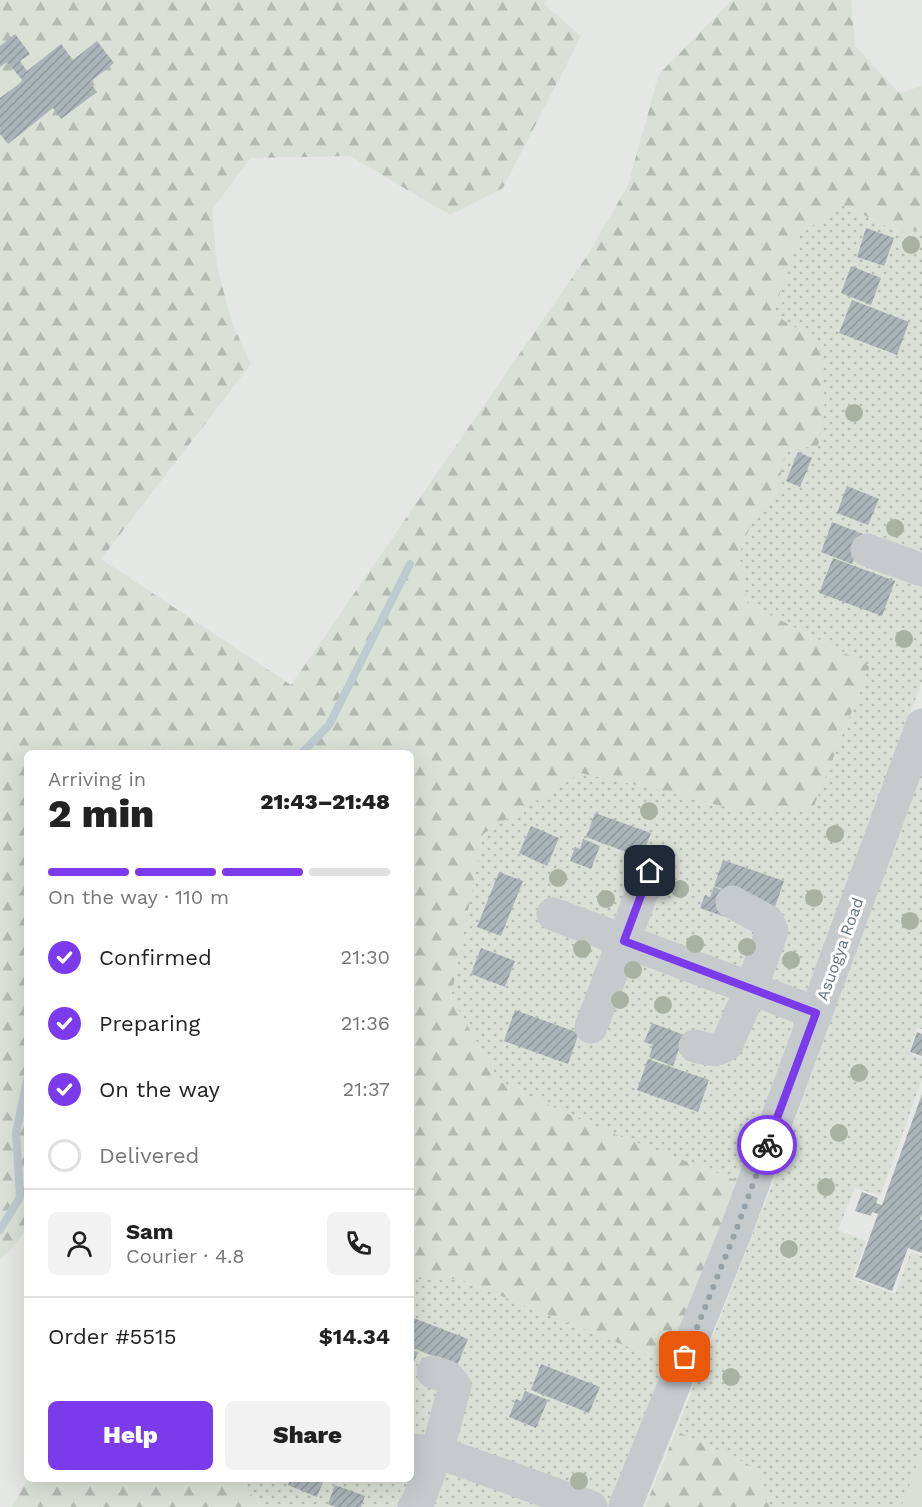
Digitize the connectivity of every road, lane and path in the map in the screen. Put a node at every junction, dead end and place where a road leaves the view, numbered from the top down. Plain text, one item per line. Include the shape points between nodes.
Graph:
1 (867, 550) dead end
2 (922, 570) edge
3 (922, 725) edge
4 (650, 871) dead end
5 (732, 903) dead end
6 (553, 914) dead end
7 (624, 941) junction
8 (751, 989) junction
9 (816, 1013) junction
10 (591, 1027) dead end
11 (695, 1046) dead end
12 (433, 1372) dead end
13 (424, 1451) edge
14 (414, 1507) edge
15 (591, 1507) edge
16 (625, 1507) edge

1 - 2 street
3 - 9 street, Asuogya Road
4 - 7 street
5 - 8 street via 767,921 772,931
6 - 7 street
7 - 8 street
7 - 10 street
8 - 9 street
8 - 11 street via 727,1044 711,1050
9 - 16 street, Asuogya Road via 737,1228
12 - 13 street via 448,1377 455,1386
13 - 14 street
13 - 15 street

